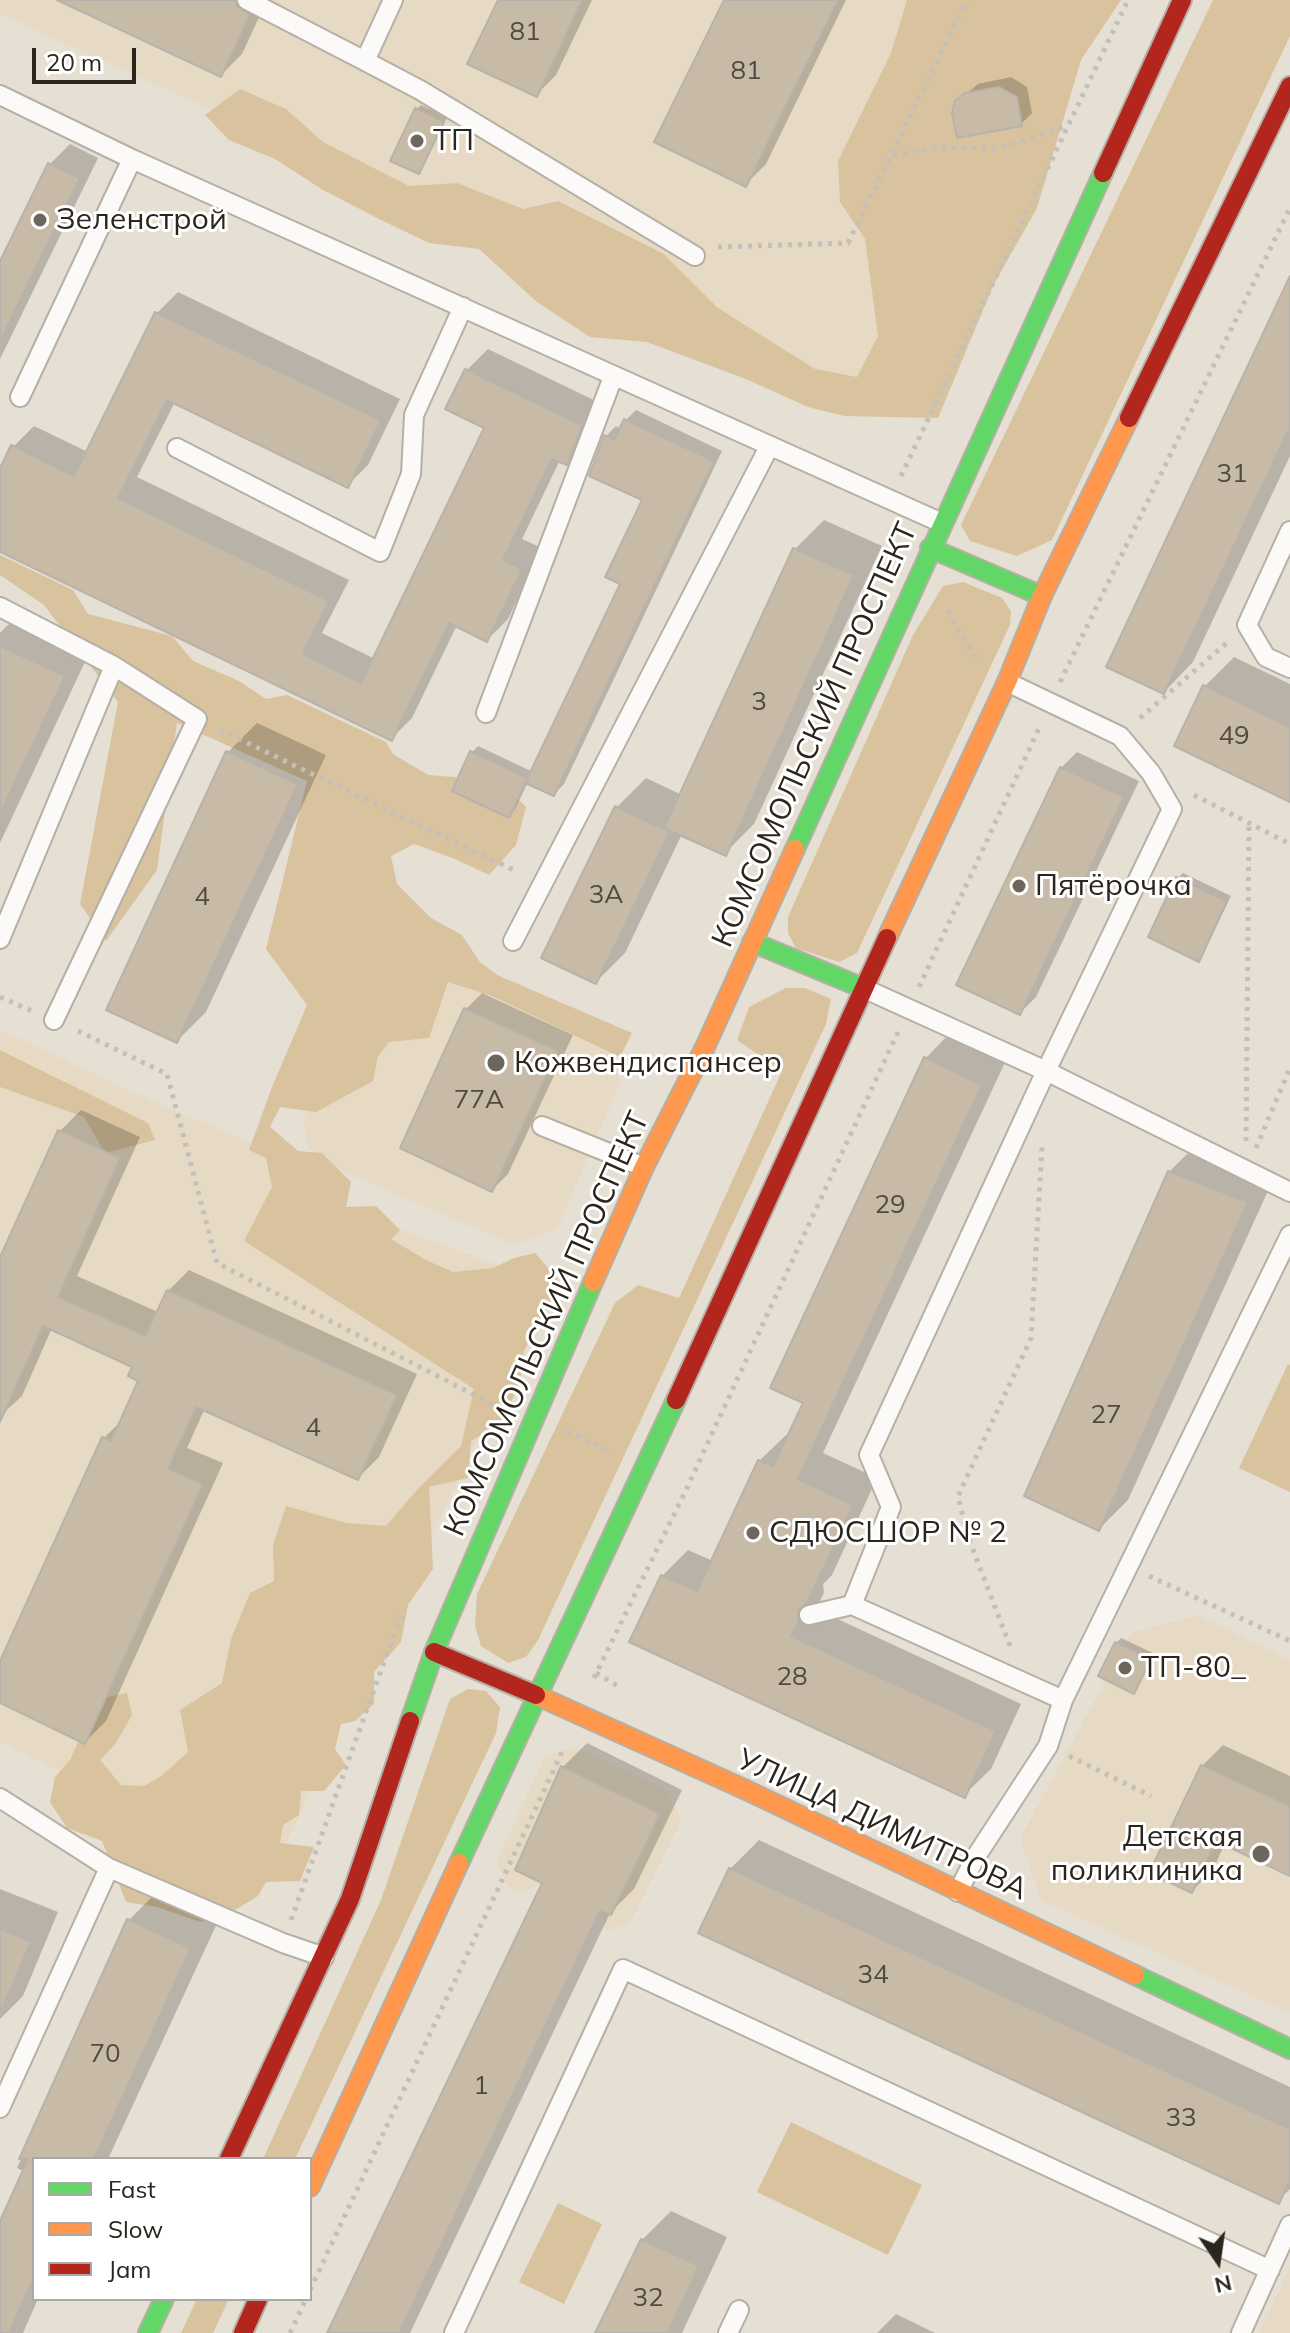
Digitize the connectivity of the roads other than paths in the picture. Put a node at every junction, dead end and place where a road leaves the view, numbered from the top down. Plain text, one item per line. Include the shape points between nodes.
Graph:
1 (247, 0) edge
2 (393, 0) edge
3 (1182, 0) edge
4 (365, 61) junction
5 (1290, 86) edge
6 (3, 103) edge
7 (132, 159) junction
8 (695, 256) road end
9 (463, 307) junction
10 (613, 377) junction
11 (20, 397) dead end
12 (769, 447) junction
13 (177, 448) dead end
14 (942, 523) junction
15 (1290, 531) edge
16 (930, 548) junction
17 (1042, 596) junction
18 (0, 607) edge
19 (114, 666) junction
20 (1290, 668) edge
21 (1003, 690) junction
22 (486, 713) dead end
23 (0, 939) edge
24 (513, 941) dead end
25 (752, 942) junction
26 (863, 988) junction
27 (54, 1020) road end
28 (1046, 1071) junction
29 (542, 1126) dead end
30 (644, 1167) junction
31 (1290, 1192) edge
32 (1290, 1235) edge
33 (852, 1605) junction
34 (809, 1615) dead end
35 (434, 1652) junction
36 (536, 1695) junction
37 (1063, 1700) junction
38 (0, 1798) edge
39 (109, 1868) junction
40 (958, 1892) junction
41 (324, 1957) junction
42 (1290, 2049) edge
43 (0, 2108) edge
44 (230, 2157) edge
45 (312, 2183) edge
46 (1290, 2225) edge
47 (1270, 2270) junction
48 (163, 2301) edge
49 (257, 2301) edge
50 (739, 2310) dead end
51 (148, 2333) edge
52 (243, 2333) edge
53 (454, 2333) edge
54 (728, 2333) edge
55 (1241, 2333) edge

1 - 4 lane
2 - 4 lane
3 - 14 main road, КОМСОМОЛЬСКИЙ ПРОСПЕКТ
4 - 8 lane
5 - 17 main road
6 - 7 lane
7 - 9 lane
7 - 11 lane
9 - 10 lane
9 - 13 lane via 414,415 411,474 380,552
10 - 12 lane
10 - 22 lane
12 - 14 lane
12 - 24 lane
14 - 16 main road, КОМСОМОЛЬСКИЙ ПРОСПЕКТ
15 - 20 lane via 1247,625 1266,657
16 - 17 main road
16 - 25 main road, КОМСОМОЛЬСКИЙ ПРОСПЕКТ
17 - 21 main road
18 - 19 lane
19 - 23 lane
19 - 27 lane via 197,719
21 - 26 main road
21 - 28 lane via 1050,703 1120,736 1172,809
25 - 26 main road
25 - 30 main road, КОМСОМОЛЬСКИЙ ПРОСПЕКТ
26 - 28 lane
26 - 36 main road via 646,1467
28 - 31 lane
28 - 33 lane via 869,1455 891,1507
29 - 30 lane
30 - 35 main road, КОМСОМОЛЬСКИЙ ПРОСПЕКТ
32 - 37 lane
33 - 34 lane
33 - 37 lane
35 - 36 main road, УЛИЦА ДИМИТРОВА
35 - 41 main road, КОМСОМОЛЬСКИЙ ПРОСПЕКТ via 350,1899
36 - 40 main road, УЛИЦА ДИМИТРОВА
36 - 45 main road
37 - 40 lane via 1048,1746
38 - 39 lane
39 - 41 lane
39 - 43 lane
40 - 42 main road, УЛИЦА ДИМИТРОВА
41 - 44 main road, КОМСОМОЛЬСКИЙ ПРОСПЕКТ
46 - 47 lane
47 - 53 lane via 623,1969
47 - 55 lane
48 - 51 main road
49 - 52 main road
50 - 54 lane

